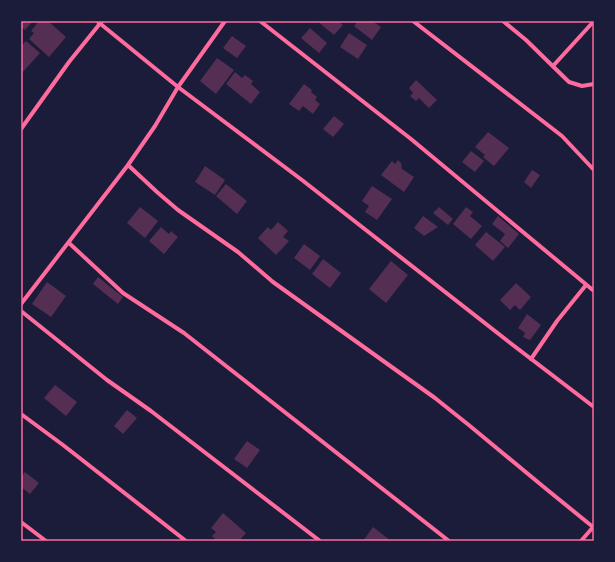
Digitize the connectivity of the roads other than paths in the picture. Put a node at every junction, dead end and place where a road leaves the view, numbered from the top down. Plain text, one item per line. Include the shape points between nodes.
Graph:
1 (225, 21) edge
2 (260, 21) edge
3 (413, 21) edge
4 (504, 21) edge
5 (594, 21) edge
6 (100, 22) edge
7 (552, 66) junction
8 (594, 84) edge
9 (178, 88) junction
10 (21, 129) edge
11 (128, 165) junction
12 (594, 170) edge
13 (69, 243) junction
14 (586, 285) junction
15 (594, 291) edge
16 (21, 304) edge
17 (21, 311) edge
18 (531, 359) junction
19 (594, 407) edge
20 (21, 414) edge
21 (21, 522) edge
22 (594, 526) edge
23 (46, 541) edge
24 (186, 541) edge
25 (320, 541) edge
26 (449, 541) edge
27 (581, 541) edge

1 - 9 street
2 - 14 street via 411,139
3 - 12 street via 562,136
4 - 7 street
5 - 7 street
6 - 9 street
6 - 10 street
7 - 8 street via 569,82 582,86
9 - 11 street
9 - 18 street via 296,175
11 - 13 street
11 - 22 street via 178,210 238,252 273,282 435,398
13 - 16 street
13 - 26 street via 123,293 190,338
14 - 15 street
14 - 18 street
17 - 25 street via 107,380
18 - 19 street
20 - 24 street
21 - 23 street
22 - 27 street

